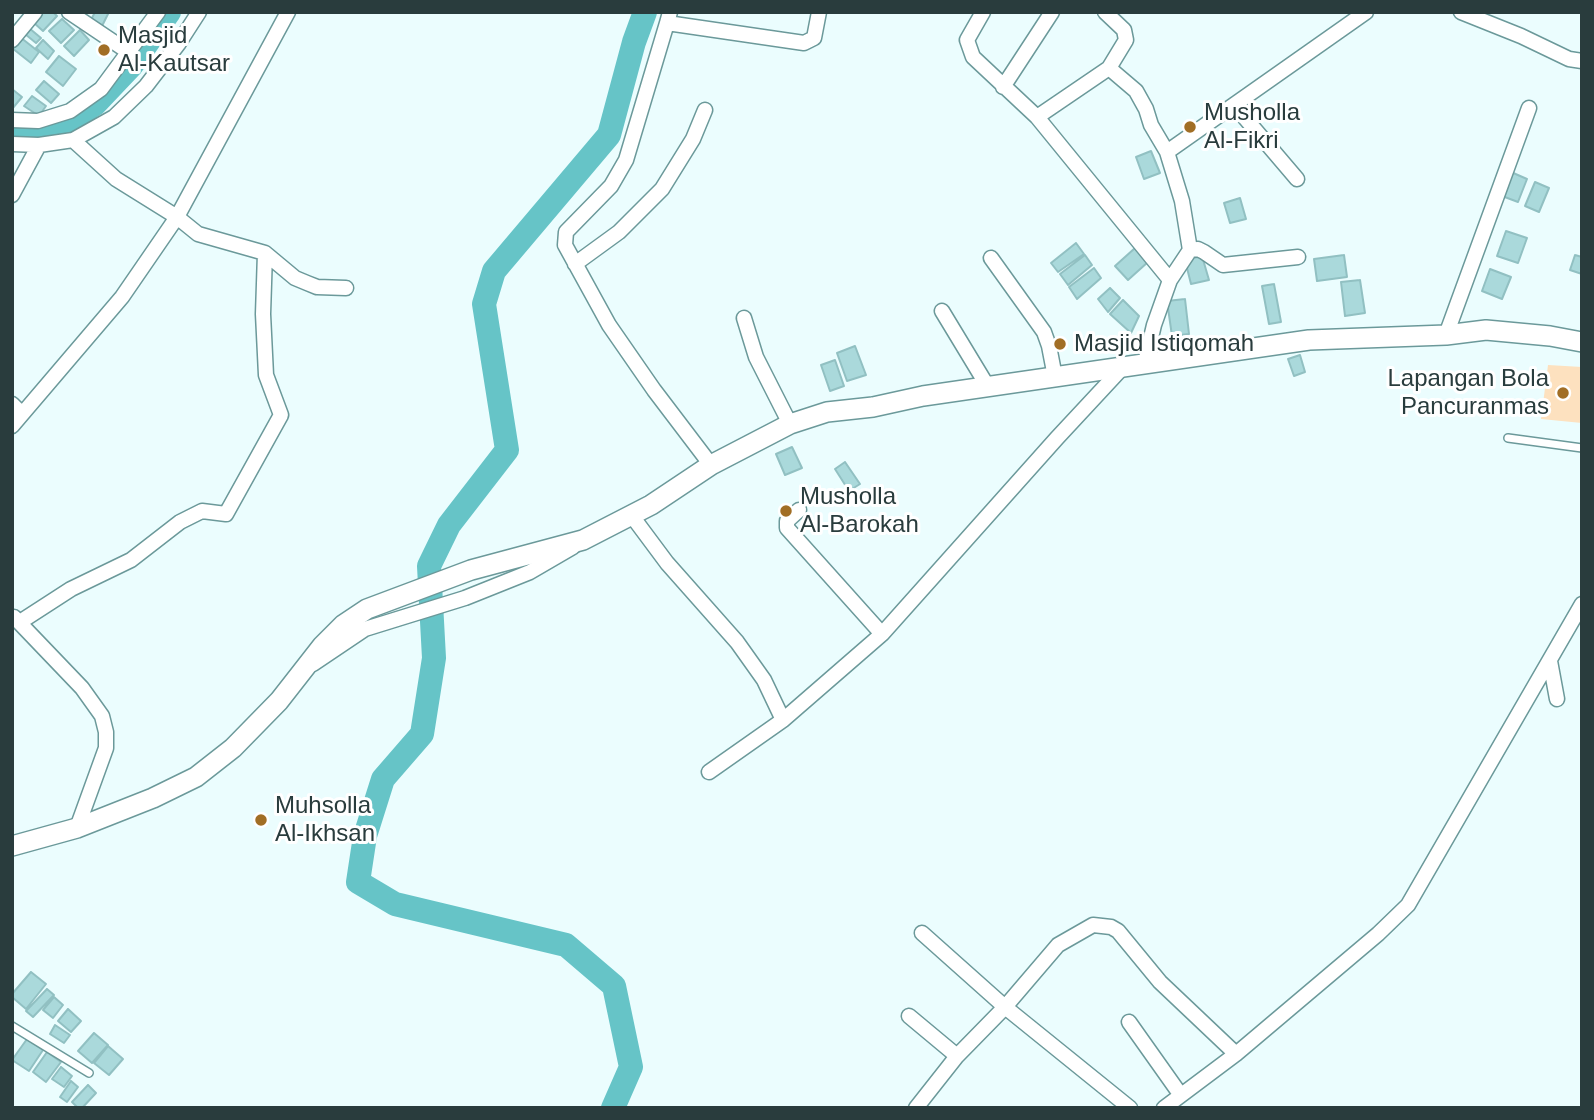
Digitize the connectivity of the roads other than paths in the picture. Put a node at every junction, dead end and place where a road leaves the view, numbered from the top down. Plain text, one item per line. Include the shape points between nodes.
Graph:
1 (35, 12) edge
2 (69, 12) edge
3 (158, 12) edge
4 (199, 12) edge
5 (288, 12) edge
6 (819, 12) edge
7 (983, 12) edge
8 (1052, 12) edge
9 (1105, 12) edge
10 (1366, 12) edge
11 (1461, 12) edge
12 (668, 18) edge
13 (12, 40) edge
14 (130, 52) junction
15 (1582, 61) edge
16 (1109, 68) junction
17 (1003, 87) junction
18 (1234, 105) junction
19 (1529, 108) dead end
20 (705, 110) dead end
21 (1037, 117) junction
22 (12, 120) edge
23 (73, 140) junction
24 (12, 144) edge
25 (39, 145) junction
26 (1167, 152) junction
27 (1297, 179) dead end
28 (12, 195) edge
29 (177, 217) junction
30 (1190, 250) junction
31 (265, 253) junction
32 (1298, 257) dead end
33 (991, 258) dead end
34 (575, 264) junction
35 (1170, 280) junction
36 (346, 288) dead end
37 (943, 311) dead end
38 (744, 318) dead end
39 (1446, 335) junction
40 (1582, 342) edge
41 (1135, 364) junction
42 (1055, 377) junction
43 (988, 387) junction
44 (16, 415) edge
45 (790, 424) junction
46 (1508, 438) dead end
47 (1582, 449) edge
48 (711, 465) junction
49 (799, 510) dead end
50 (632, 516) junction
51 (583, 540) junction
52 (1582, 604) edge
53 (391, 610) junction
54 (16, 619) edge
55 (883, 634) junction
56 (1550, 661) junction
57 (1557, 699) dead end
58 (783, 720) junction
59 (709, 772) dead end
60 (77, 828) junction
61 (12, 846) edge
62 (922, 933) dead end
63 (1005, 1007) junction
64 (909, 1016) dead end
65 (1129, 1022) dead end
66 (12, 1026) edge
67 (1236, 1054) junction
68 (957, 1056) junction
69 (89, 1073) dead end
70 (1180, 1094) junction
71 (916, 1108) edge
72 (1130, 1108) edge
73 (1164, 1108) edge

1 - 13 street
2 - 14 street
3 - 14 street
4 - 23 street via 146,86 114,117
5 - 29 street
6 - 12 street via 814,38 804,43
7 - 17 street via 967,45
8 - 17 street
9 - 16 street via 1124,30 1126,40
10 - 18 street
11 - 15 street
12 - 34 street via 626,160 611,186 566,232 565,245
14 - 22 street via 101,89 70,111 38,121
16 - 21 street
16 - 26 street via 1136,92
17 - 21 street
18 - 26 street
18 - 27 street
19 - 39 street
20 - 34 street via 662,189 619,232
21 - 35 street
23 - 25 street
23 - 29 street via 116,179
24 - 25 street
25 - 28 street
26 - 30 street
29 - 31 street via 198,234
29 - 44 street via 122,297
30 - 32 street via 1198,249 1223,265
30 - 35 street
31 - 36 street via 295,278 317,287
31 - 54 street via 266,374 281,415 226,514 202,511 180,522 131,560
33 - 42 street via 1044,332
34 - 48 street via 609,325
35 - 41 street
37 - 43 street
38 - 45 street via 756,357
39 - 40 street via 1486,330
39 - 41 street via 1309,340
41 - 42 street
41 - 55 street via 1048,447
42 - 43 street
43 - 45 street via 827,412
45 - 48 street
46 - 47 lane
48 - 50 street
49 - 55 street via 787,521 787,528
50 - 51 street
50 - 58 street via 737,642 765,680
51 - 53 street via 471,570
51 - 53 street via 530,572 466,598
52 - 56 street
53 - 60 street via 367,609 343,625 279,701 233,748 196,777
54 - 60 street via 82,688 102,716 106,748
55 - 58 street
56 - 57 street
56 - 67 street via 1408,905
58 - 59 street
60 - 61 street
62 - 63 street
63 - 67 street via 1058,945 1102,924 1118,931 1160,982
63 - 68 street
63 - 72 street
64 - 68 street
65 - 70 street
66 - 69 lane
67 - 70 street
68 - 71 street
70 - 73 street

